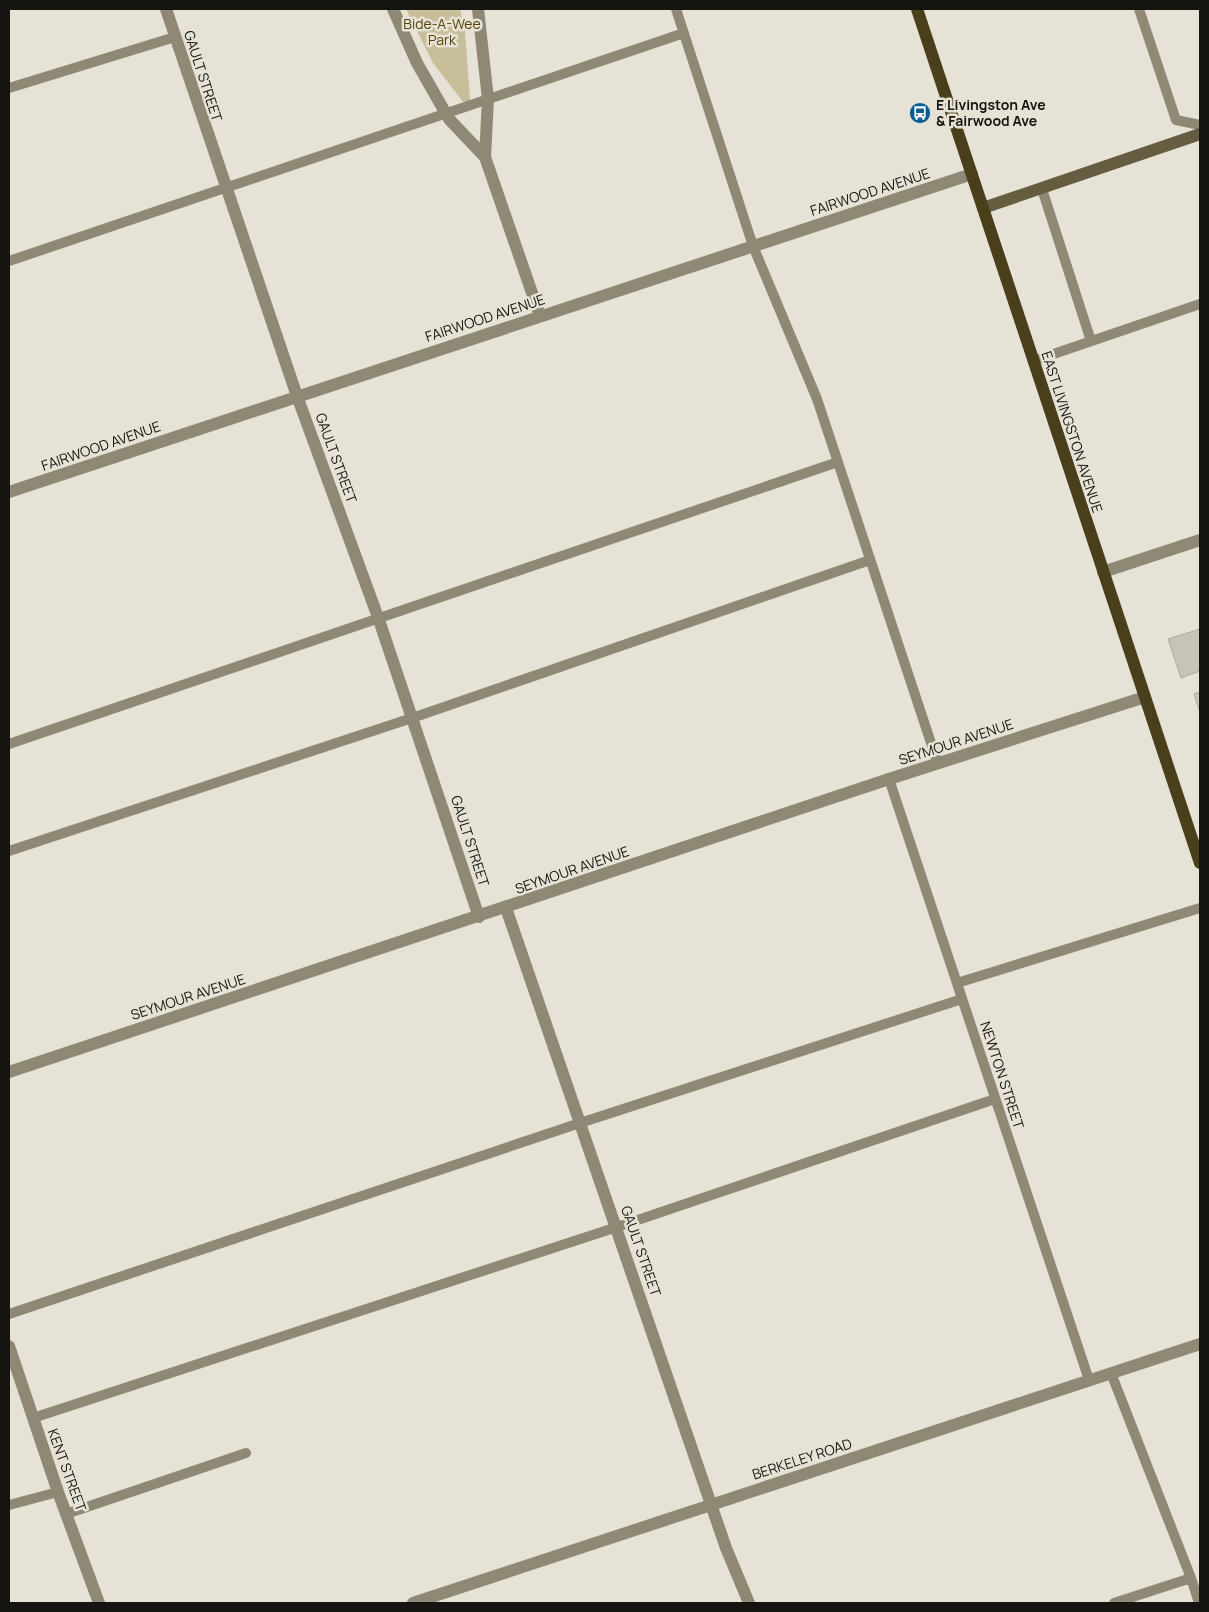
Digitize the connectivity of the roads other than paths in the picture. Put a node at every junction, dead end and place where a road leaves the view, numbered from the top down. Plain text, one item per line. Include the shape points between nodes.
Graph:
1 (166, 9) edge
2 (393, 9) edge
3 (478, 9) edge
4 (676, 9) edge
5 (917, 9) edge
6 (1139, 9) edge
7 (684, 33) junction
8 (175, 37) junction
9 (9, 88) edge
10 (488, 100) junction
11 (446, 114) junction
12 (1200, 125) edge
13 (1200, 134) edge
14 (485, 157) junction
15 (972, 174) junction
16 (225, 188) junction
17 (1042, 189) junction
18 (983, 208) junction
19 (753, 246) junction
20 (9, 261) edge
21 (1200, 304) edge
22 (540, 316) junction
23 (1091, 341) junction
24 (1034, 362) junction
25 (297, 396) junction
26 (838, 462) junction
27 (9, 492) edge
28 (1200, 540) edge
29 (870, 560) junction
30 (1103, 572) junction
31 (379, 620) junction
32 (1145, 697) junction
33 (412, 718) junction
34 (9, 744) edge
35 (938, 764) junction
36 (889, 779) junction
37 (9, 851) edge
38 (1200, 864) edge
39 (506, 908) junction
40 (1200, 908) edge
41 (479, 917) junction
42 (957, 983) junction
43 (962, 999) junction
44 (9, 1072) edge
45 (995, 1099) junction
46 (580, 1123) junction
47 (617, 1227) junction
48 (9, 1314) edge
49 (1200, 1344) edge
50 (9, 1346) edge
51 (1111, 1373) junction
52 (1089, 1380) junction
53 (33, 1418) junction
54 (246, 1453) dead end
55 (58, 1492) junction
56 (711, 1504) junction
57 (9, 1505) edge
58 (66, 1514) junction
59 (1191, 1578) junction
60 (100, 1603) edge
61 (413, 1603) edge
62 (748, 1603) edge
63 (1114, 1603) edge
64 (1199, 1603) edge

1 - 8 street, GAULT STREET
2 - 11 street via 417,63
3 - 10 street
4 - 7 lane
5 - 15 main road, EAST LIVINGSTON AVENUE
6 - 12 lane via 1176,120
7 - 10 lane
7 - 19 lane
8 - 9 lane
8 - 16 street, GAULT STREET
10 - 11 lane
10 - 14 street
11 - 14 street
11 - 16 lane
13 - 17 street
14 - 22 street
15 - 18 main road, EAST LIVINGSTON AVENUE
15 - 19 street, FAIRWOOD AVENUE
16 - 20 lane
16 - 25 street, GAULT STREET
17 - 18 street
17 - 23 lane
18 - 24 main road, EAST LIVINGSTON AVENUE
19 - 22 street, FAIRWOOD AVENUE
19 - 26 lane via 817,399
21 - 23 lane
22 - 25 street, FAIRWOOD AVENUE
23 - 24 lane
24 - 30 main road, EAST LIVINGSTON AVENUE
25 - 27 street, FAIRWOOD AVENUE
25 - 31 street, GAULT STREET
26 - 29 lane
26 - 31 lane
28 - 30 street
29 - 33 lane
29 - 35 lane
30 - 32 main road, EAST LIVINGSTON AVENUE
31 - 33 street, GAULT STREET
31 - 34 lane
32 - 35 street, SEYMOUR AVENUE
32 - 38 main road, EAST LIVINGSTON AVENUE
33 - 37 lane
33 - 41 street, GAULT STREET
35 - 36 street, SEYMOUR AVENUE
36 - 39 street, SEYMOUR AVENUE
36 - 42 lane, NEWTON STREET
39 - 41 street, SEYMOUR AVENUE
39 - 46 street, GAULT STREET
40 - 42 lane
41 - 44 street, SEYMOUR AVENUE
42 - 43 lane, NEWTON STREET
43 - 45 lane, NEWTON STREET
43 - 46 lane
45 - 47 lane
45 - 52 lane, NEWTON STREET
46 - 47 street, GAULT STREET
46 - 48 lane
47 - 53 lane
47 - 56 street, GAULT STREET
49 - 51 street, BERKELEY ROAD
50 - 53 street, KENT STREET
51 - 52 street, BERKELEY ROAD
51 - 59 lane
52 - 56 street, BERKELEY ROAD
53 - 55 street, KENT STREET
54 - 58 lane
55 - 57 lane
55 - 58 street, KENT STREET
56 - 61 street, BERKELEY ROAD
56 - 62 street, GAULT STREET
58 - 60 street, KENT STREET
59 - 63 lane
59 - 64 lane

